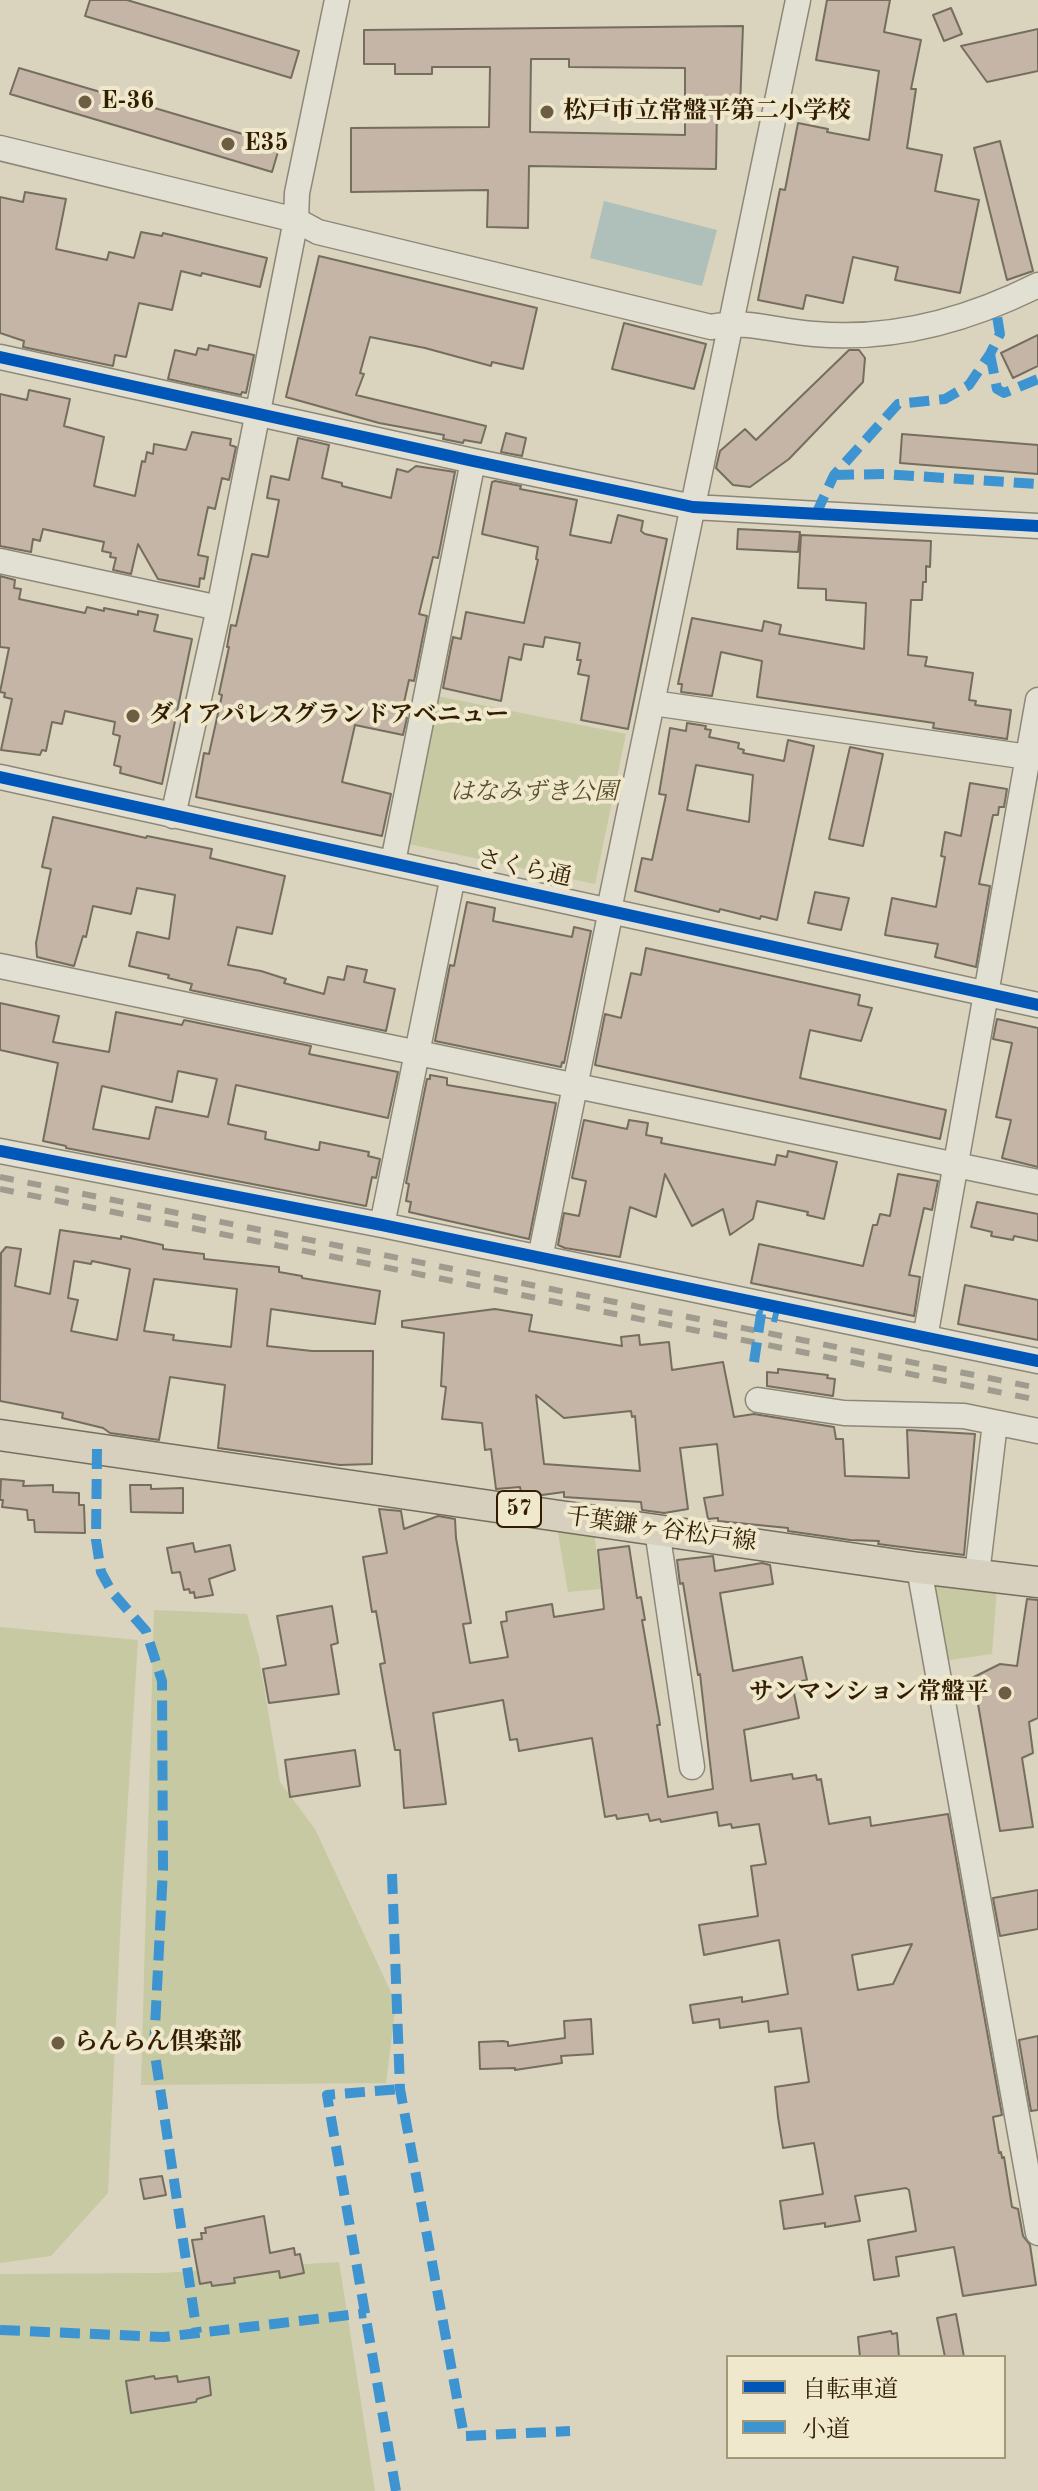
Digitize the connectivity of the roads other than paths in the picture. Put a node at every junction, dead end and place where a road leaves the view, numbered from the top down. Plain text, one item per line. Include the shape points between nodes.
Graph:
1 (337, 0) edge
2 (798, 0) edge
3 (0, 148) edge
4 (296, 220) junction
5 (1038, 285) edge
6 (733, 322) junction
7 (0, 357) edge
8 (258, 413) junction
9 (473, 461) junction
10 (693, 507) junction
11 (1038, 526) edge
12 (0, 561) edge
13 (219, 608) junction
14 (1038, 700) edge
15 (653, 703) junction
16 (1028, 757) junction
17 (0, 777) edge
18 (173, 816) junction
19 (1026, 834) edge
20 (393, 862) junction
21 (453, 876) junction
22 (610, 910) junction
23 (0, 966) edge
24 (986, 994) junction
25 (1038, 1005) edge
26 (416, 1053) junction
27 (575, 1086) junction
28 (0, 1151) edge
29 (955, 1165) junction
30 (1038, 1182) edge
31 (382, 1225) junction
32 (540, 1258) junction
33 (925, 1338) junction
34 (1038, 1361) edge
35 (758, 1400) dead end
36 (995, 1423) junction
37 (1038, 1431) edge
38 (0, 1435) edge
39 (657, 1530) junction
40 (919, 1568) junction
41 (977, 1574) junction
42 (1038, 1582) edge
43 (692, 1767) dead end
44 (1038, 2233) edge

1 - 4 street
2 - 6 street
3 - 4 street
4 - 6 street via 318,232 711,327
4 - 8 street
5 - 6 street via 966,317 911,330 817,335
6 - 10 street
7 - 8 street
8 - 9 street
8 - 13 street
9 - 10 street
9 - 20 street
10 - 11 street
10 - 15 street
12 - 13 street
13 - 18 street
14 - 16 street
15 - 16 street
15 - 22 street
16 - 19 street
17 - 18 street, さくら通
18 - 20 street, さくら通
19 - 24 street
20 - 21 street, さくら通
21 - 22 street, さくら通
21 - 26 street
22 - 24 street, さくら通
22 - 27 street
23 - 26 street
24 - 25 street, さくら通
24 - 29 street
26 - 27 street
26 - 31 street
27 - 29 street
27 - 32 street
28 - 31 street
29 - 30 street
29 - 33 street
31 - 32 street
32 - 33 street
33 - 34 street
35 - 36 street via 844,1413 964,1416
36 - 37 street
36 - 41 street
38 - 39 main road, 千葉鎌ヶ谷松戸線 / 57
39 - 40 main road, 千葉鎌ヶ谷松戸線 / 57
39 - 43 street
40 - 41 main road, 千葉鎌ヶ谷松戸線 / 57
40 - 44 street
41 - 42 main road, 千葉鎌ヶ谷松戸線 / 57

